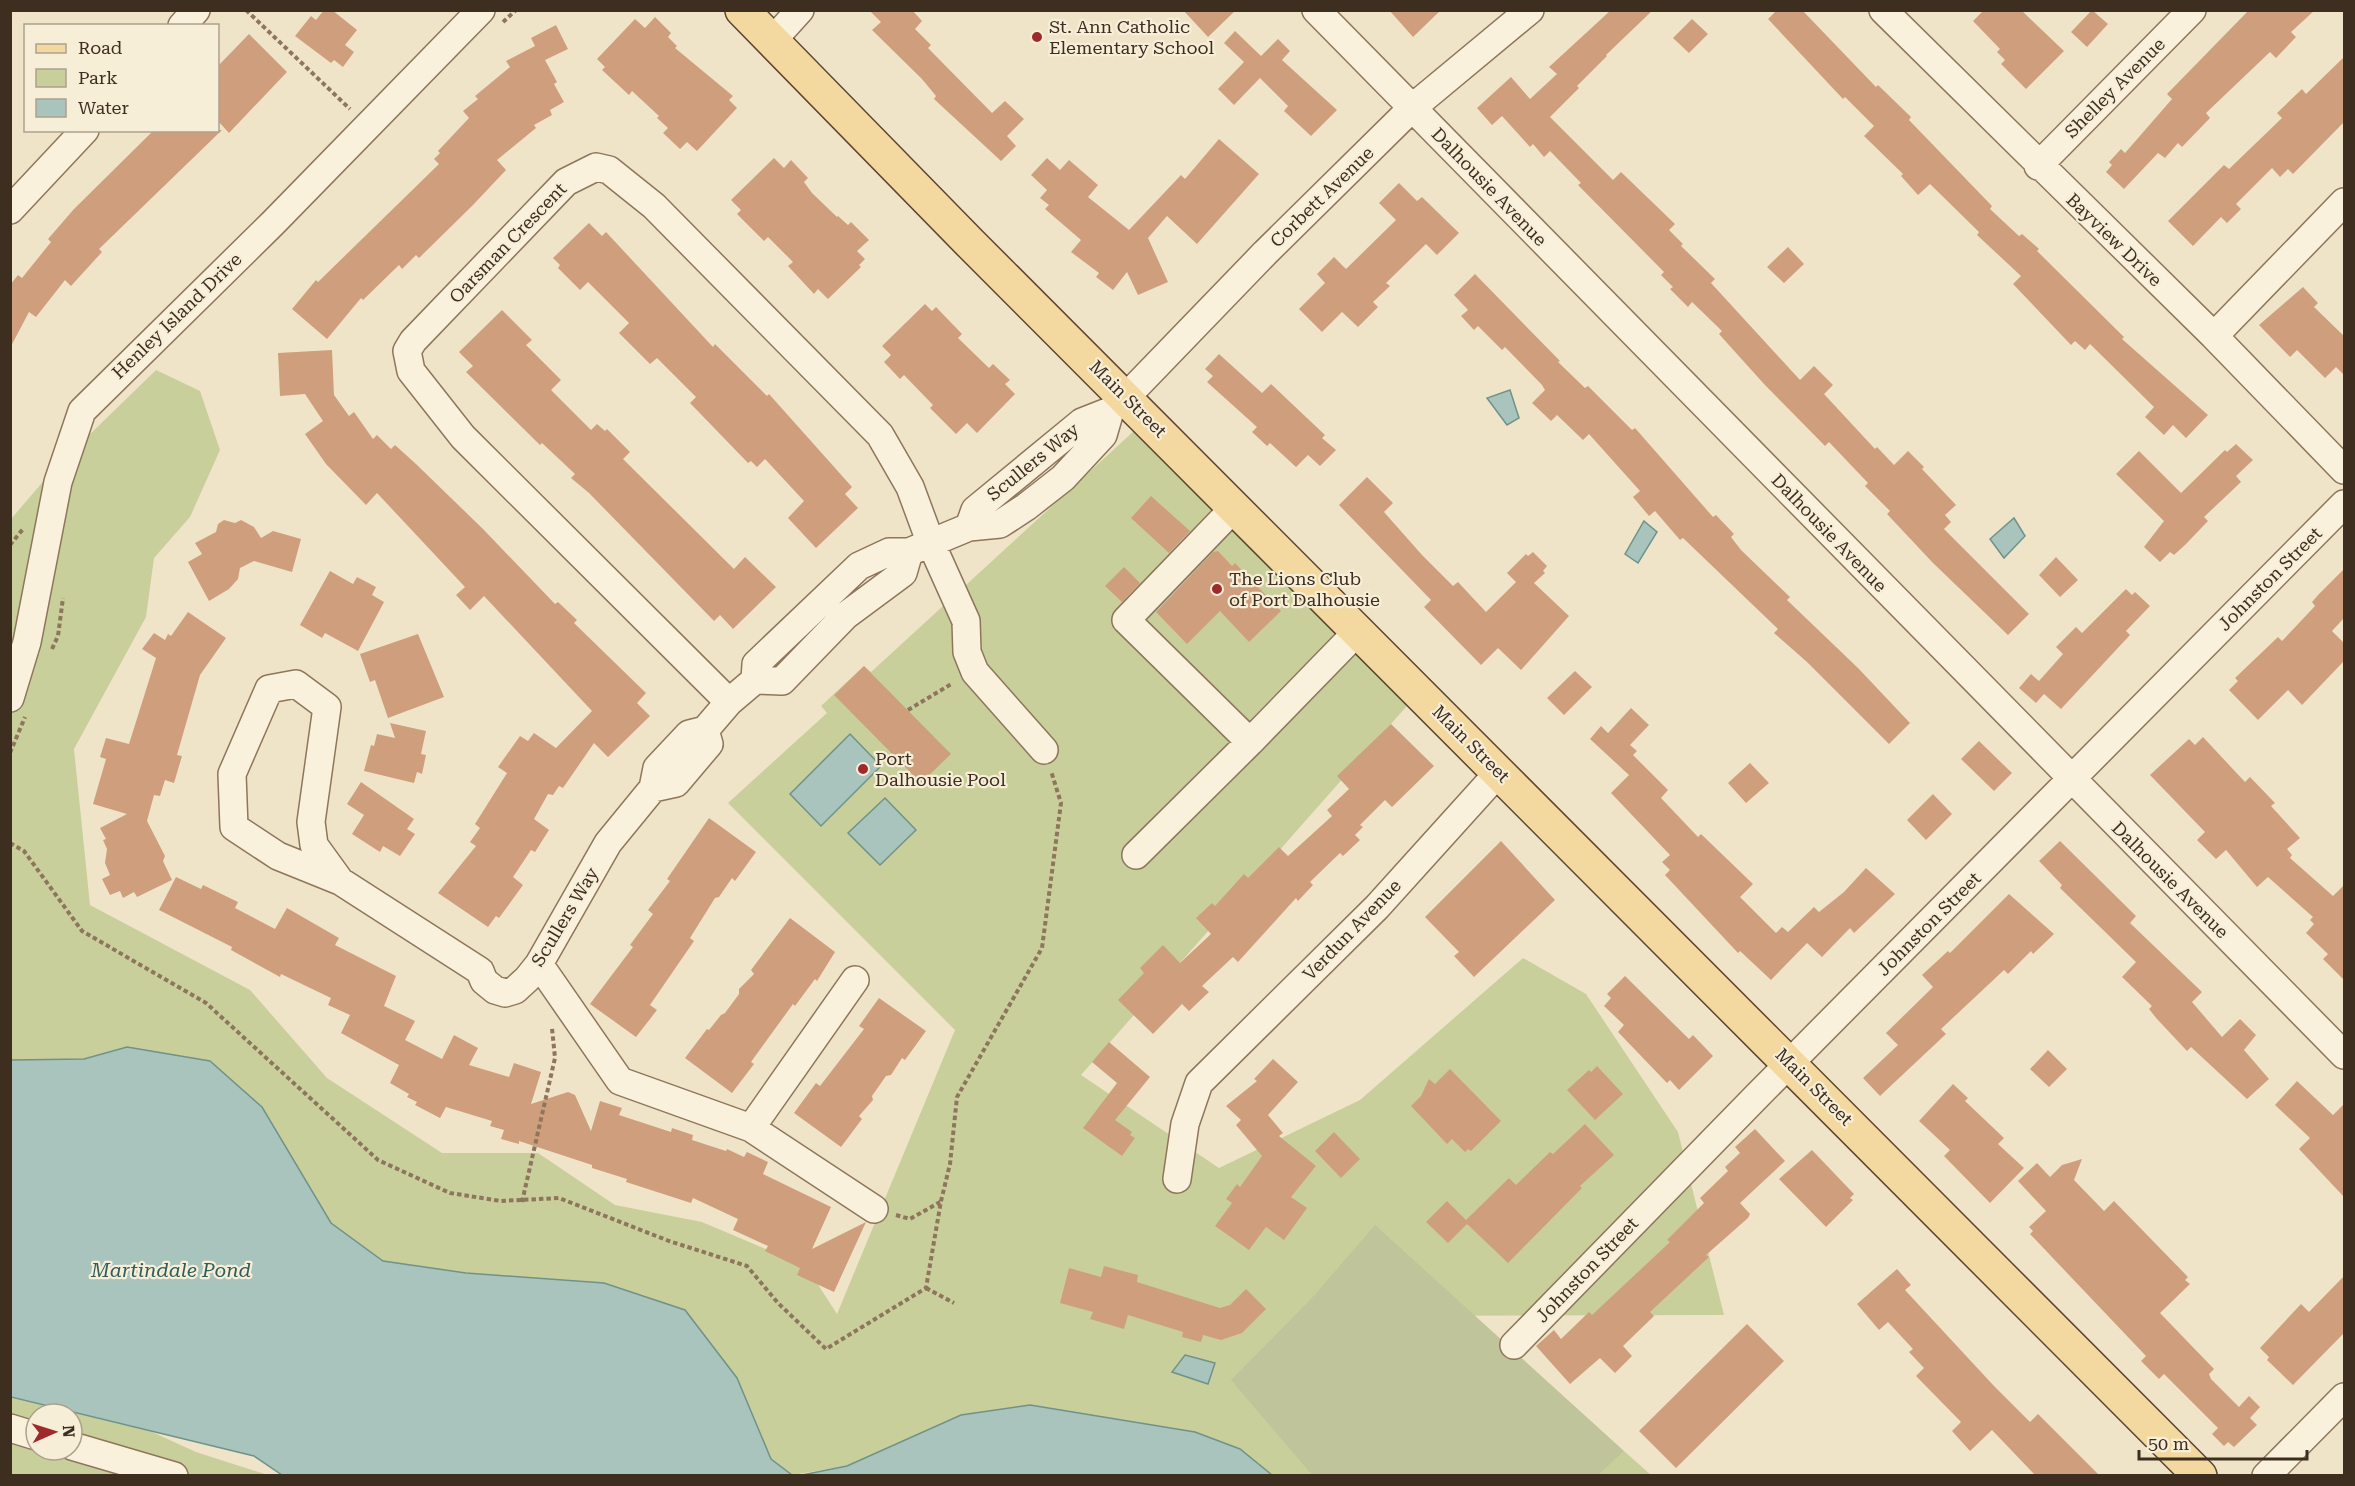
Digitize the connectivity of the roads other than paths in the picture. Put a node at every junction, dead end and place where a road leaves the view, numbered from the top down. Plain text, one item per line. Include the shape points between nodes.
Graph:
1 (196, 10) edge
2 (742, 10) edge
3 (800, 10) edge
4 (1316, 10) edge
5 (1530, 10) edge
6 (1883, 10) edge
7 (2192, 10) edge
8 (489, 20) edge
9 (184, 24) edge
10 (772, 41) junction
11 (1412, 108) junction
12 (83, 132) edge
13 (2038, 166) junction
14 (2344, 202) edge
15 (10, 210) edge
16 (2214, 336) junction
17 (1118, 404) junction
18 (2343, 465) edge
19 (2344, 504) edge
20 (1235, 507) junction
21 (920, 546) junction
22 (1358, 631) junction
23 (729, 702) junction
24 (19, 705) edge
25 (1250, 742) junction
26 (1044, 750) dead end
27 (1499, 772) junction
28 (2071, 779) junction
29 (1136, 855) dead end
30 (339, 881) junction
31 (539, 964) junction
32 (855, 980) dead end
33 (2344, 1055) edge
34 (1791, 1064) junction
35 (751, 1128) junction
36 (1177, 1179) dead end
37 (874, 1209) road end
38 (1514, 1345) dead end
39 (2344, 1397) edge
40 (84, 1450) edge
41 (174, 1476) edge
42 (2200, 1476) edge
43 (2266, 1476) edge

1 - 9 street
2 - 10 main road, Main Street
3 - 10 street
4 - 11 street, Dalhousie Avenue
5 - 11 street, Corbett Avenue
6 - 13 street, Bayview Drive
7 - 13 street, Shelley Avenue
8 - 24 street, Henley Island Drive via 273,223 82,411 58,482
10 - 17 main road, Main Street
11 - 17 street, Corbett Avenue
11 - 28 street, Dalhousie Avenue
12 - 15 street
13 - 16 street, Bayview Drive
14 - 16 street
16 - 18 street, Bayview Drive
17 - 20 main road, Main Street
17 - 21 street, Scullers Way via 1082,422 975,510 969,527
19 - 28 street, Johnston Street
20 - 22 main road, Main Street
20 - 25 street via 1126,620
21 - 23 street, Scullers Way via 889,552 859,566 756,664 756,680
21 - 23 street, Oarsman Crescent via 910,487 880,435 654,206 609,170 596,167 566,182 413,341 407,351 411,371 463,437
21 - 26 street, Oarsman Crescent via 966,621 968,652 975,672
22 - 25 street
22 - 27 main road, Main Street
23 - 31 street, Scullers Way via 705,730 689,734 657,768 653,788 609,843
25 - 29 street
27 - 34 main road, Main Street
27 - 36 street, Verdun Avenue via 1377,907 1199,1083 1185,1124
28 - 33 street, Dalhousie Avenue
28 - 34 street, Johnston Street
30 - 30 street, Scullers Way via 314,845 311,822 327,707 296,684 269,688 232,774 234,827 278,856
30 - 31 street, Scullers Way via 480,971 484,981 495,990 514,990
31 - 35 street via 620,1081
32 - 35 street
34 - 38 street, Johnston Street
34 - 42 main road, Main Street
35 - 37 street
39 - 43 street
40 - 41 street

